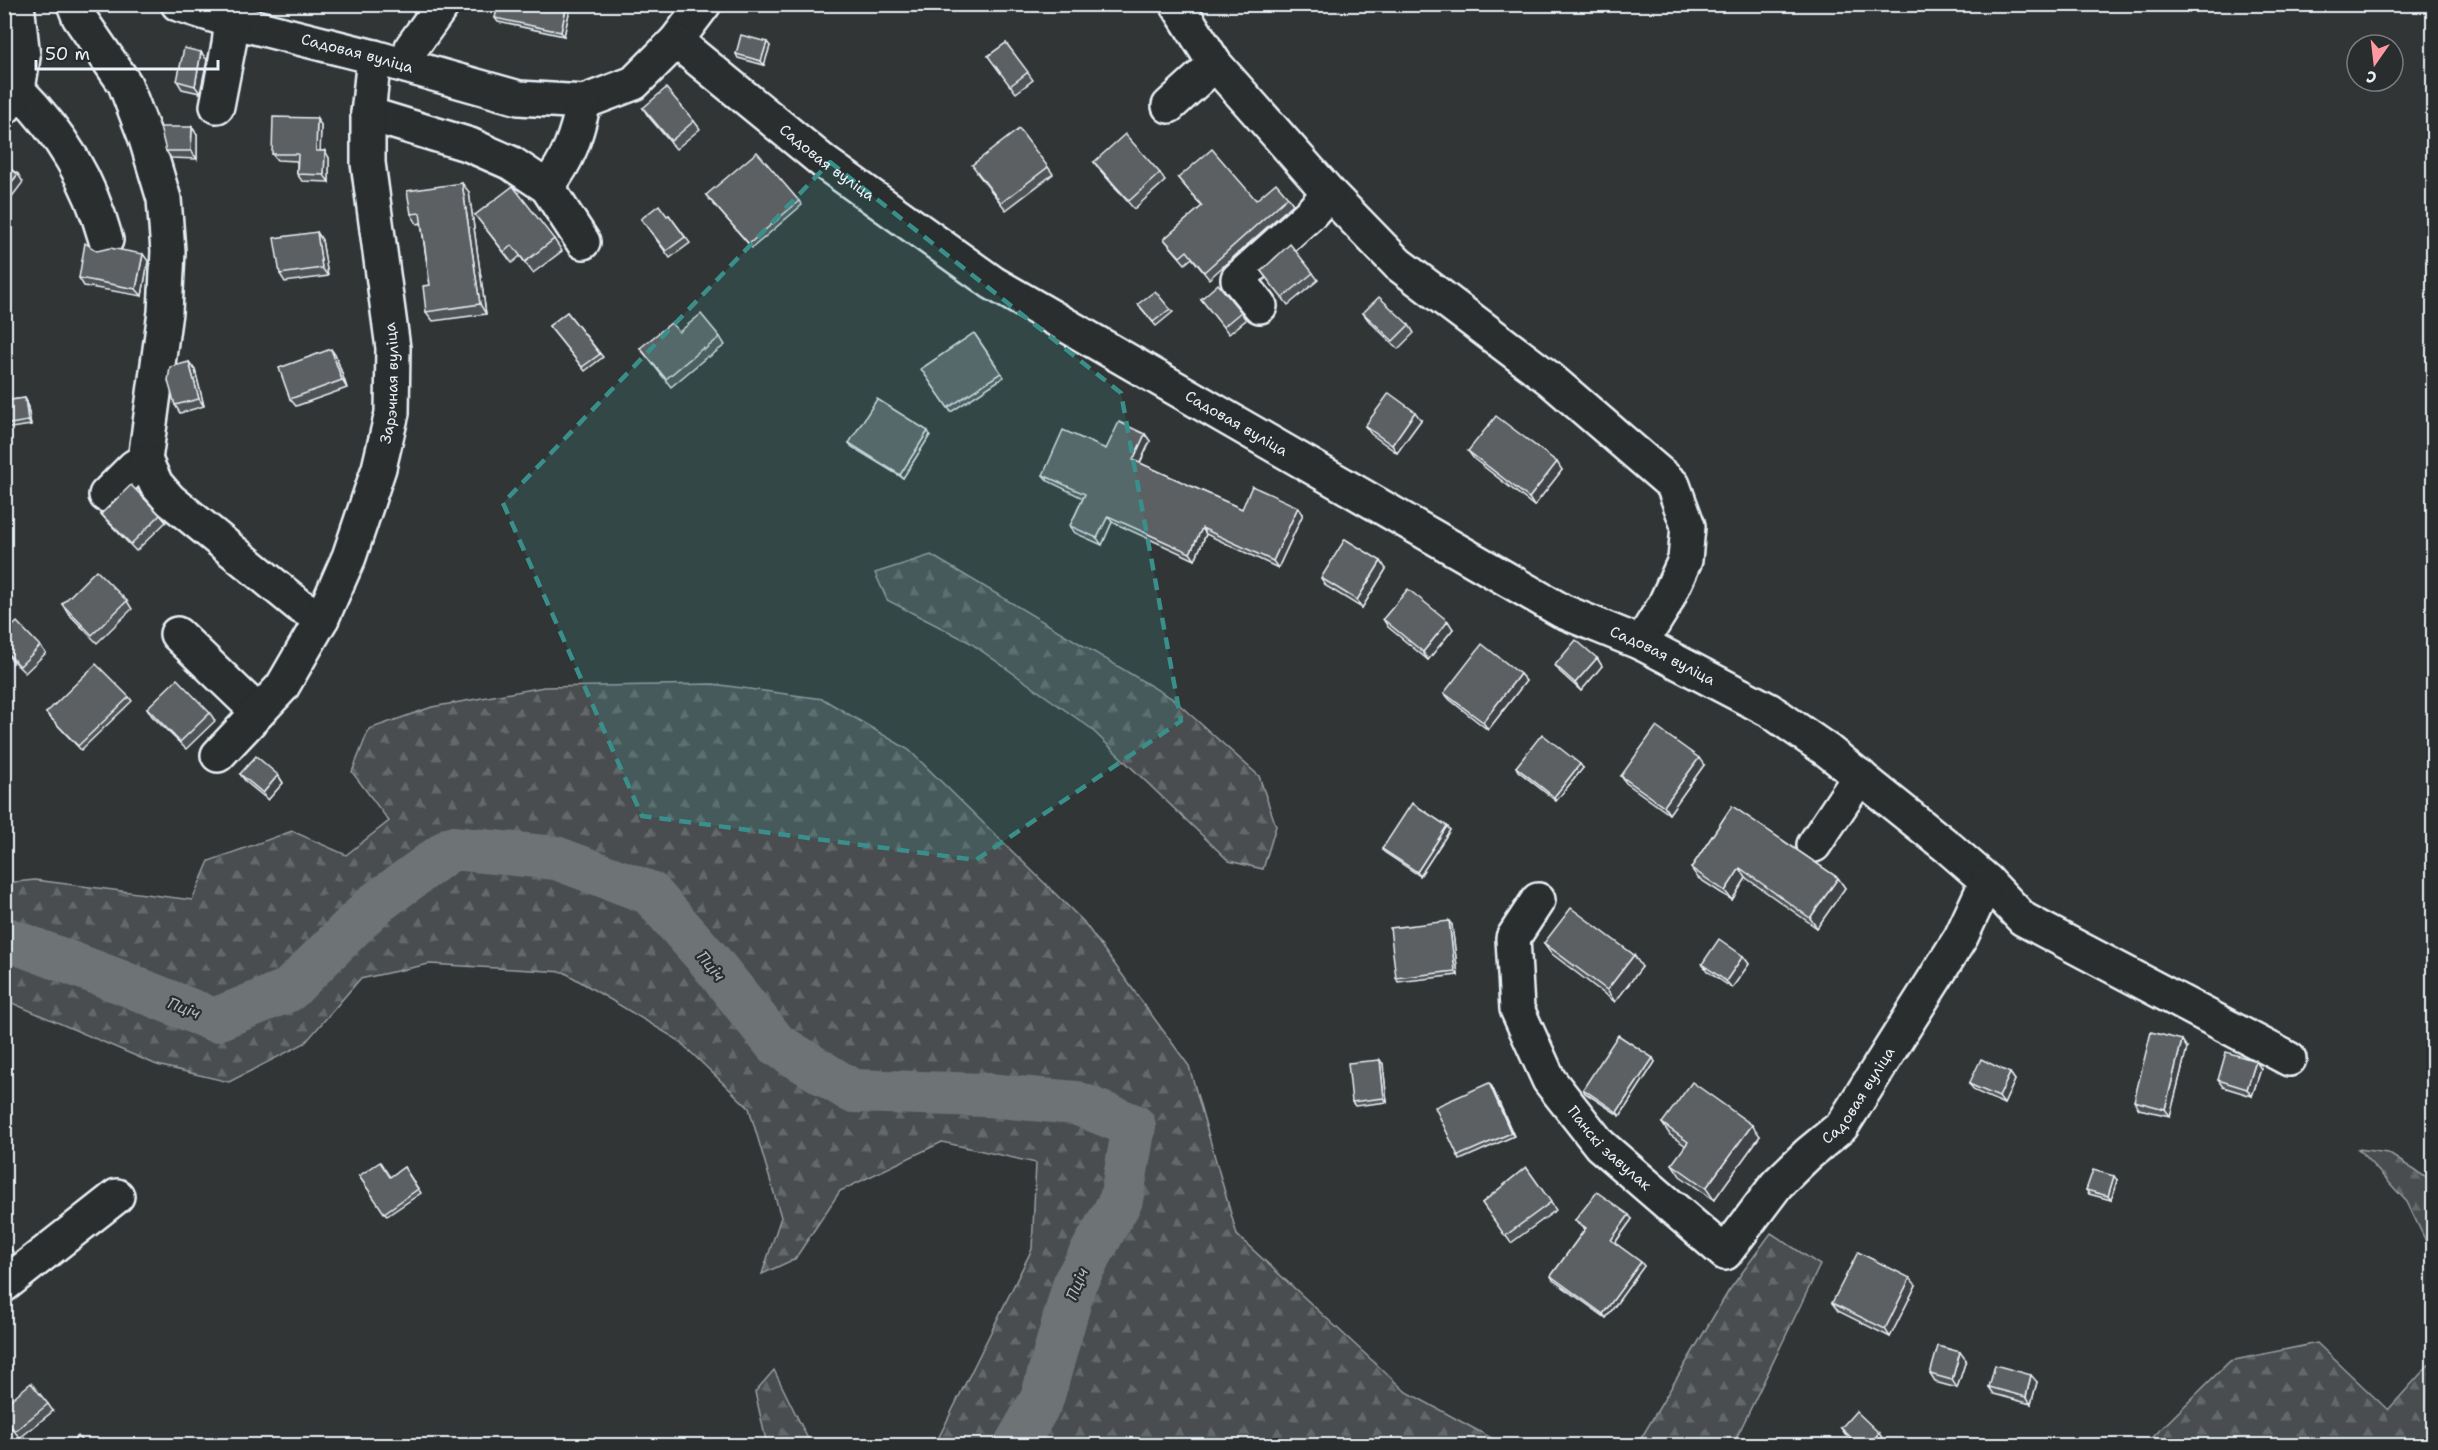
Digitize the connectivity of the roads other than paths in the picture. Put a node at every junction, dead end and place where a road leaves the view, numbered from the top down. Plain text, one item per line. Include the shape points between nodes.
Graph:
1 (17, 4) edge
2 (74, 4) edge
3 (178, 4) edge
4 (443, 4) edge
5 (704, 4) edge
6 (1177, 4) edge
7 (233, 13) edge
8 (676, 41) junction
9 (374, 57) junction
10 (1215, 64) junction
11 (406, 66) junction
12 (11, 99) edge
13 (584, 102) junction
14 (217, 106) dead end
15 (1169, 106) dead end
16 (368, 114) junction
17 (547, 187) junction
18 (1329, 193) junction
19 (106, 240) dead end
20 (583, 243) dead end
21 (1260, 306) dead end
22 (145, 460) junction
23 (106, 495) dead end
24 (322, 618) junction
25 (177, 634) dead end
26 (1641, 643) junction
27 (258, 712) junction
28 (218, 755) dead end
29 (1860, 776) junction
30 (1814, 845) dead end
31 (1987, 881) junction
32 (1538, 900) dead end
33 (2289, 1059) dead end
34 (1808, 1154) joint
35 (117, 1196) dead end
36 (4, 1285) edge

1 - 12 street via 23,57
2 - 22 street via 125,84 164,199 168,251 165,312
3 - 7 street, Садовая вуліца
4 - 11 street via 412,47
5 - 8 street
6 - 10 street
7 - 9 street, Садовая вуліца
7 - 14 street
8 - 13 street, Садовая вуліца via 634,83
8 - 26 street, Садовая вуліца via 825,163 993,283 1562,611
9 - 11 street, Садовая вуліца
9 - 16 street, Зарэчная вуліца
10 - 15 street
10 - 18 street
11 - 13 street, Садовая вуліца via 519,98
12 - 19 street via 47,119 98,208
13 - 17 street via 576,139 562,168
16 - 17 street via 470,145 511,163
16 - 24 street, Зарэчная вуліца via 368,163 393,348 392,413 376,479 349,557
17 - 20 street
18 - 21 street via 1238,279
18 - 26 street via 1398,264 1550,379 1673,485 1688,526 1684,560 1664,606
22 - 23 street
22 - 24 street via 156,484 170,500 300,606
24 - 27 street, Зарэчная вуліца via 282,687
25 - 27 street
26 - 29 street, Садовая вуліца via 1769,710
27 - 28 street, Зарэчная вуліца
29 - 30 street
29 - 31 street, Садовая вуліца
31 - 33 street via 2022,919
31 - 34 street, Садовая вуліца via 1960,937 1842,1126
32 - 34 street, Панскі завулак via 1513,938 1517,1009 1549,1080 1600,1145 1725,1253 1777,1184
35 - 36 street

